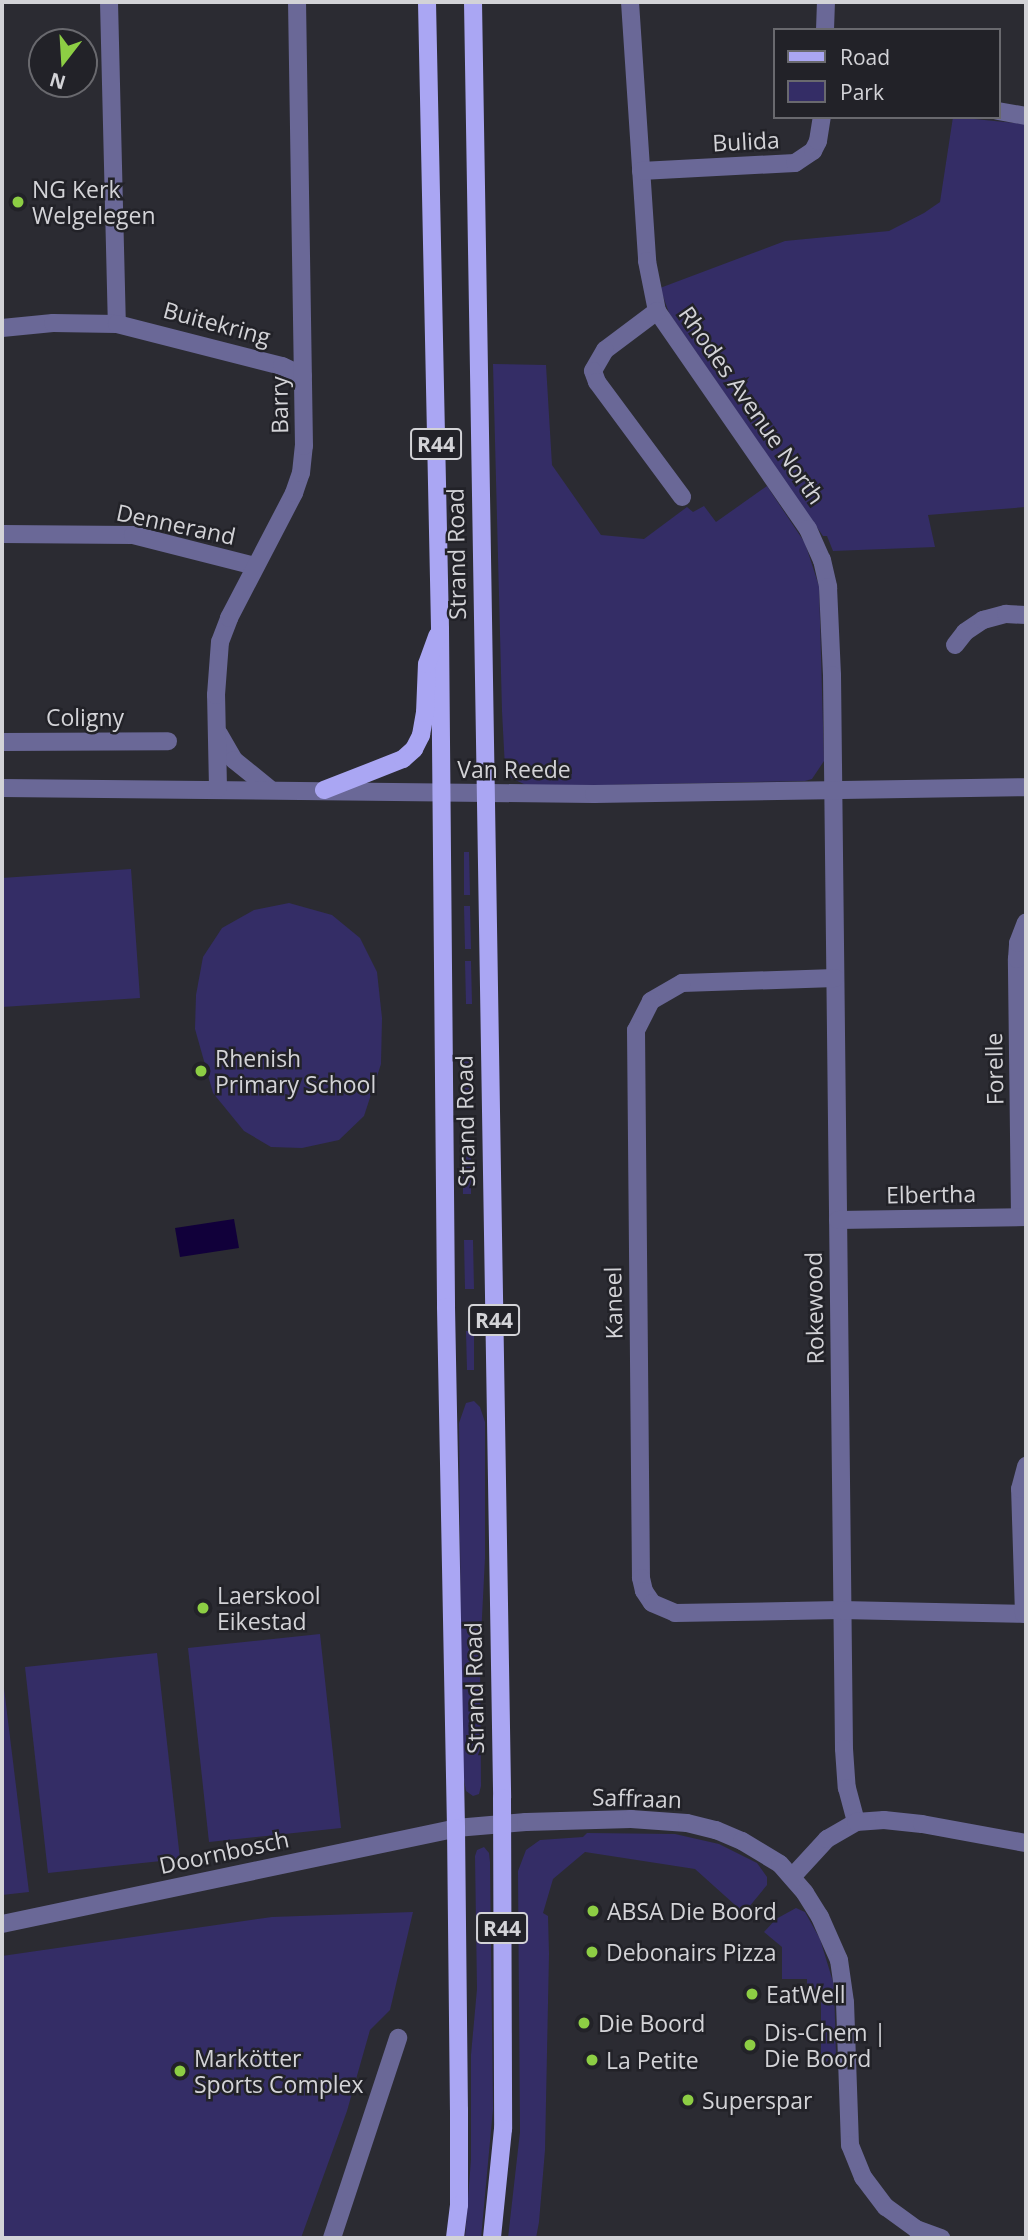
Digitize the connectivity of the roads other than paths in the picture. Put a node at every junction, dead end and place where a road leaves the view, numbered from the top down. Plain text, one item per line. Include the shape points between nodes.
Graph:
1 (109, 2) edge
2 (297, 2) edge
3 (426, 2) edge
4 (473, 2) edge
5 (630, 2) edge
6 (826, 2) edge
7 (825, 28) edge
8 (1000, 111) edge
9 (1026, 116) edge
10 (822, 119) edge
11 (641, 171) junction
12 (657, 311) junction
13 (117, 324) junction
14 (2, 328) edge
15 (303, 376) junction
16 (682, 497) dead end
17 (2, 534) edge
18 (255, 566) junction
19 (1026, 615) edge
20 (440, 629) junction
21 (955, 645) dead end
22 (216, 729) junction
23 (168, 741) dead end
24 (2, 742) edge
25 (1026, 787) edge
26 (2, 788) edge
27 (218, 789) junction
28 (270, 789) junction
29 (324, 790) junction
30 (832, 792) junction
31 (440, 793) junction
32 (484, 793) junction
33 (1026, 922) edge
34 (835, 978) junction
35 (1023, 1217) edge
36 (838, 1220) junction
37 (1026, 1466) edge
38 (841, 1610) junction
39 (1025, 1614) edge
40 (856, 1822) junction
41 (502, 1823) junction
42 (456, 1828) junction
43 (1026, 1843) edge
44 (792, 1877) junction
45 (2, 1924) edge
46 (398, 2038) dead end
47 (914, 2234) edge
48 (332, 2238) edge
49 (455, 2238) edge
50 (492, 2238) edge
51 (941, 2238) edge

1 - 13 street
2 - 15 street, Barry
3 - 20 main road, Strand Road / R44
4 - 32 main road, Strand Road / R44
5 - 11 street, Rhodes Avenue North
6 - 7 street
8 - 9 street
10 - 11 street, Bulida via 813,151 795,163
11 - 12 street, Rhodes Avenue North via 646,261
12 - 16 street via 605,350 593,371
12 - 30 street, Rhodes Avenue North via 798,513 822,560 830,616
13 - 14 street, Buitekring
13 - 15 street, Buitekring via 282,366
15 - 18 street, Barry via 301,473
17 - 18 street, Dennerand via 133,535
18 - 22 street, Barry via 220,642
19 - 21 street via 983,620
20 - 29 main road via 426,664 425,713 414,749 392,764
20 - 31 main road, Strand Road / R44
22 - 27 street, Barry
22 - 28 street via 234,760
23 - 24 street, Coligny
25 - 30 street, Van Reede
26 - 27 street, Van Reede
27 - 28 street, Van Reede
28 - 29 street, Van Reede
29 - 31 street, Van Reede
30 - 32 street, Van Reede
30 - 34 street, Rokewood
31 - 32 street, Van Reede
31 - 42 main road, Strand Road / R44
32 - 41 main road, Strand Road / R44
33 - 35 street, Forelle via 1017,959
34 - 36 street, Rokewood
34 - 38 street, Kaneel via 682,984 651,1001 634,1040 644,1591 652,1603 675,1613
35 - 36 street, Elbertha
36 - 38 street, Rokewood
37 - 39 street via 1020,1489
38 - 39 street
38 - 40 street, Rokewood via 845,1771
40 - 43 street via 922,1824
40 - 44 street via 827,1839
41 - 42 street, Saffraan
41 - 44 street, Saffraan via 631,1819 687,1823 742,1840
41 - 50 main road, Strand Road / R44 via 503,2129
42 - 45 street, Doornbosch
42 - 49 main road, Strand Road / R44 via 459,2205
44 - 47 street via 820,1917 839,1960 850,2144 863,2177
46 - 48 street
47 - 51 street

